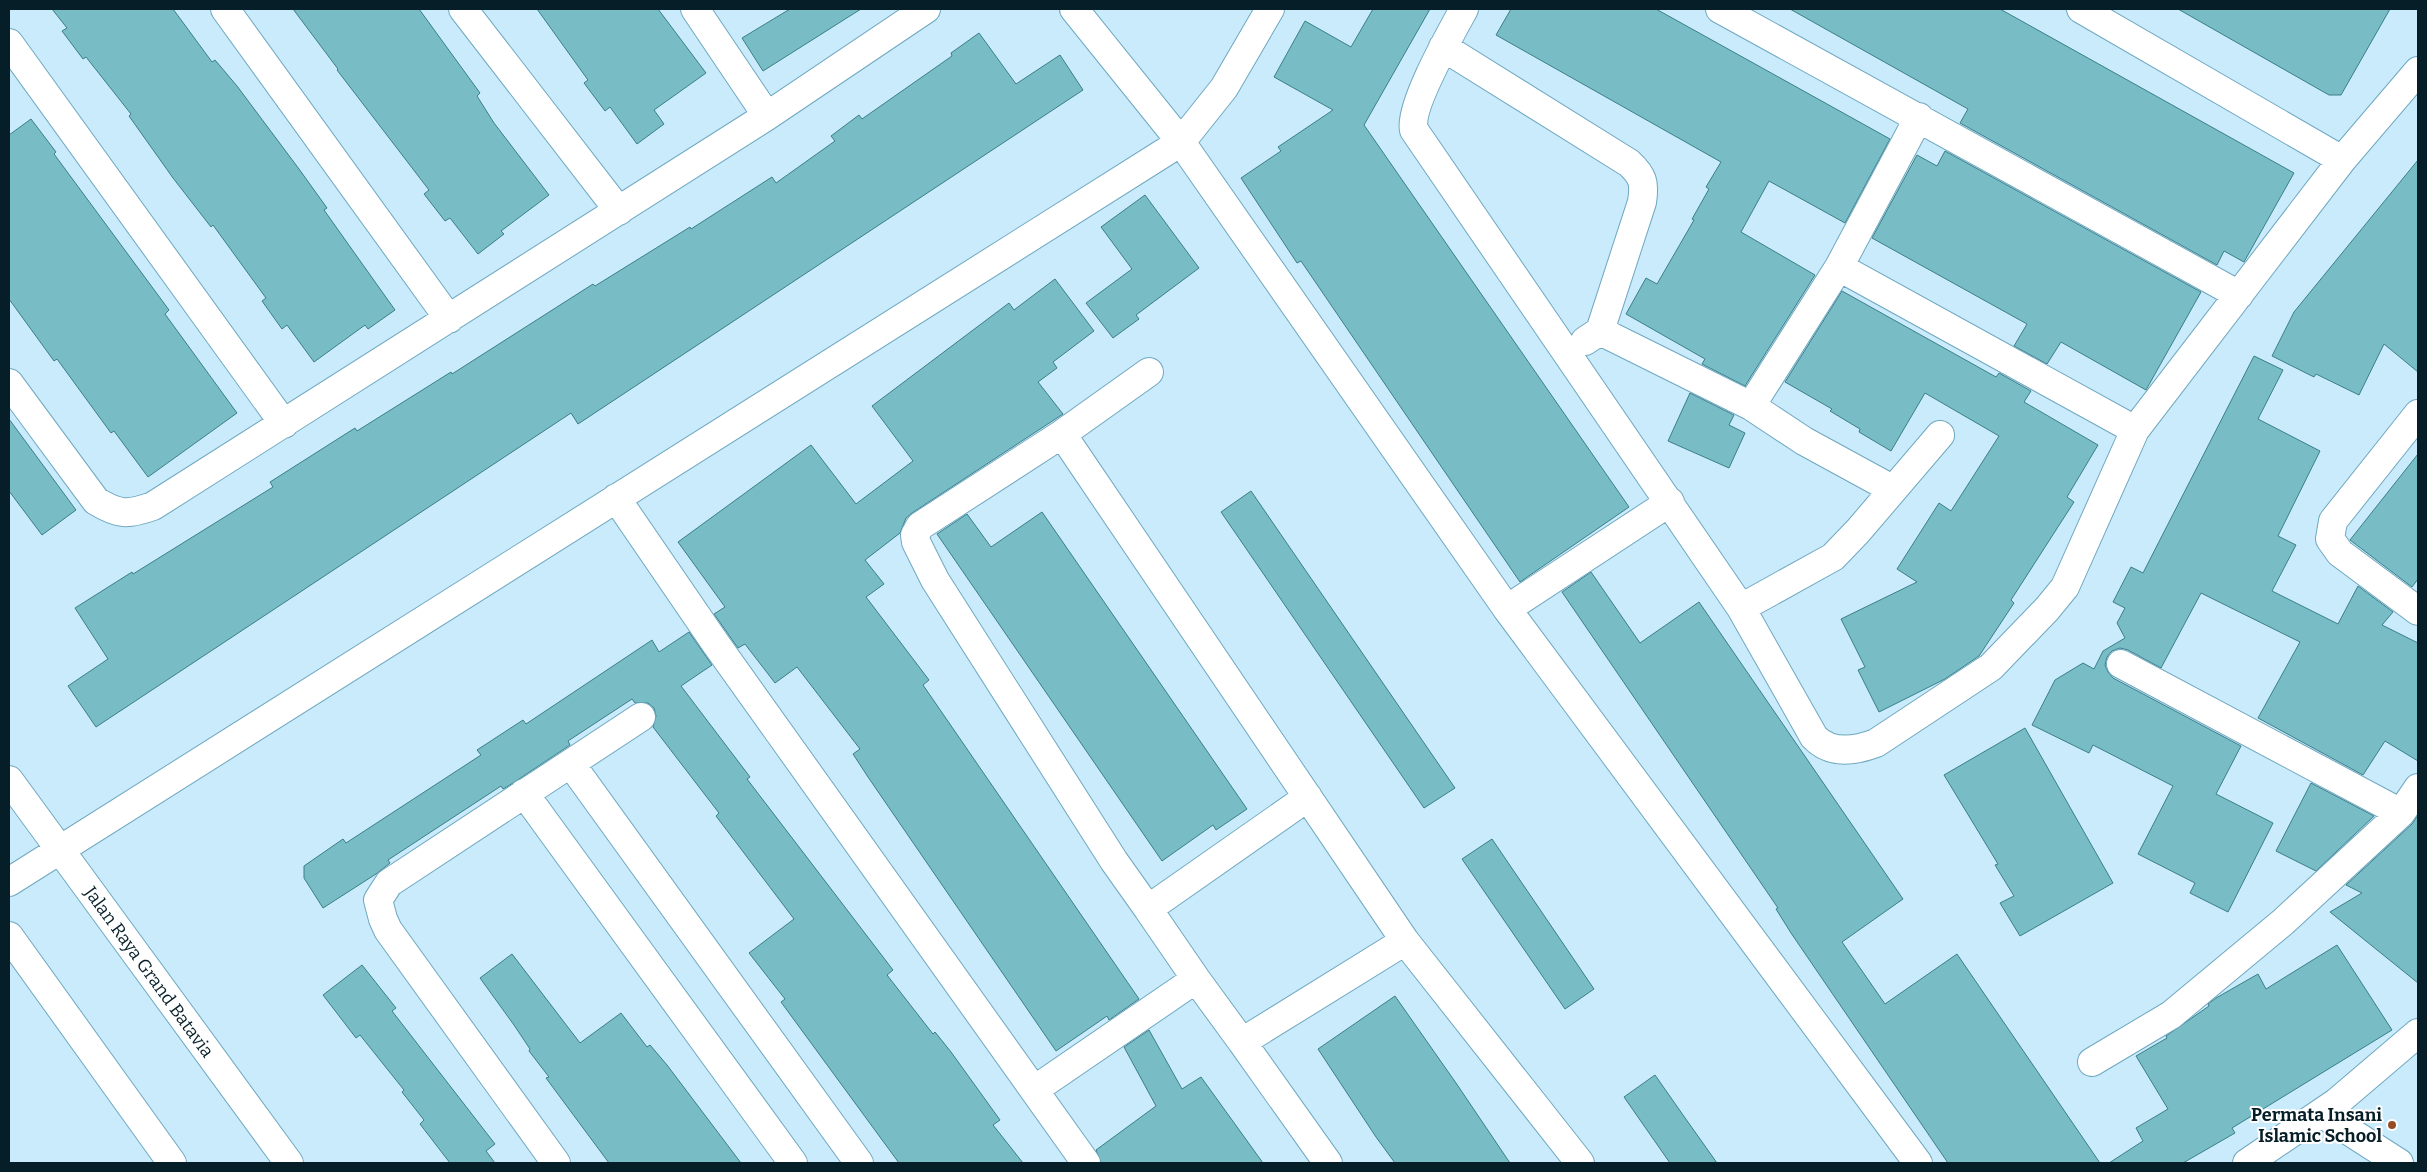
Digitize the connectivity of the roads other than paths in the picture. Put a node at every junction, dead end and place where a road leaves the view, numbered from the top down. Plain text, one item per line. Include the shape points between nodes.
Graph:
1 (225, 9) edge
2 (463, 9) edge
3 (695, 9) edge
4 (926, 9) edge
5 (1074, 9) edge
6 (1270, 9) edge
7 (1464, 9) edge
8 (1720, 9) edge
9 (2081, 9) edge
10 (9, 43) edge
11 (1443, 47) junction
12 (2418, 71) edge
13 (767, 116) junction
14 (1919, 117) junction
15 (1181, 142) junction
16 (2342, 160) junction
17 (619, 211) junction
18 (1839, 267) junction
19 (2239, 295) junction
20 (449, 319) junction
21 (1600, 331) junction
22 (1567, 352) junction
23 (1149, 372) dead end
24 (9, 383) edge
25 (1751, 406) junction
26 (2418, 414) edge
27 (284, 424) junction
28 (2135, 430) junction
29 (1062, 434) junction
30 (1940, 435) dead end
31 (1892, 489) junction
32 (616, 498) junction
33 (1670, 502) junction
34 (1741, 608) junction
35 (1507, 609) junction
36 (2418, 611) edge
37 (2121, 664) dead end
38 (641, 717) dead end
39 (570, 764) junction
40 (9, 780) edge
41 (2418, 788) edge
42 (524, 793) junction
43 (1308, 797) junction
44 (2401, 813) junction
45 (60, 851) junction
46 (9, 882) edge
47 (1148, 909) junction
48 (9, 936) edge
49 (1405, 941) junction
50 (1196, 979) junction
51 (2418, 1034) edge
52 (1242, 1042) junction
53 (2092, 1062) dead end
54 (1034, 1090) junction
55 (2321, 1113) junction
56 (172, 1163) edge
57 (289, 1163) edge
58 (556, 1163) edge
59 (792, 1163) edge
60 (859, 1163) edge
61 (1086, 1163) edge
62 (1328, 1163) edge
63 (1580, 1163) edge
64 (1918, 1163) edge
65 (2246, 1163) edge
66 (2399, 1163) edge

1 - 20 street
2 - 17 street
3 - 13 street
4 - 13 street
5 - 15 street
6 - 15 street via 1224,88
7 - 11 street
8 - 14 street
9 - 16 street
10 - 27 street
11 - 21 street via 1629,163 1642,178 1642,202
11 - 22 street via 1413,117 1414,130
12 - 16 street
13 - 17 street
14 - 18 street
14 - 19 street
15 - 32 street
15 - 35 street
16 - 19 street
17 - 20 street
18 - 25 street
18 - 28 street
19 - 28 street
20 - 27 street
21 - 22 street
21 - 25 street
22 - 33 street
23 - 29 street
24 - 27 street via 96,502 112,511 131,514 152,506
25 - 31 street via 1804,441
26 - 36 street via 2334,521 2330,539 2340,553
28 - 34 street via 2065,587 2047,609 1991,667 1876,743 1841,751 1817,740
29 - 43 street
29 - 47 street via 920,526 915,535 916,542 935,580
30 - 31 street
31 - 34 street via 1833,557
32 - 45 street
32 - 54 street via 716,644
33 - 34 street
33 - 35 street
35 - 64 street
37 - 44 street
38 - 39 street
39 - 42 street
39 - 60 street
40 - 45 street, Jalan Raya Grand Batavia
41 - 44 street
42 - 58 street via 389,883 378,900 388,930
42 - 59 street
43 - 47 street
43 - 49 street
44 - 53 street via 2283,922 2171,1015
45 - 46 street
45 - 57 street, Jalan Raya Grand Batavia
47 - 50 street
48 - 56 street
49 - 52 street
49 - 63 street
50 - 52 street
50 - 54 street
51 - 55 street
52 - 62 street
54 - 61 street
55 - 65 street
55 - 66 street

